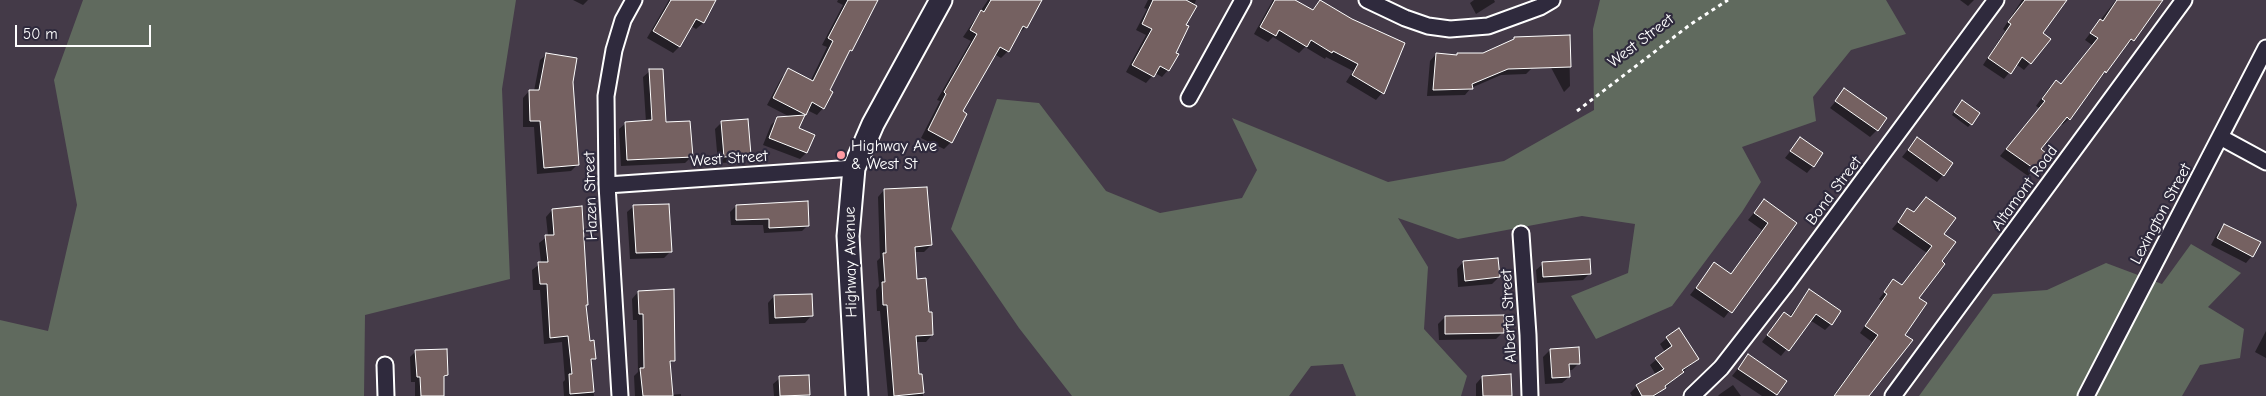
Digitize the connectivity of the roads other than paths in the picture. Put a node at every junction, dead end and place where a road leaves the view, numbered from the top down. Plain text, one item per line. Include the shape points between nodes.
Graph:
1 (634, 0) edge
2 (941, 0) edge
3 (1243, 0) edge
4 (1367, 0) edge
5 (1552, 0) edge
6 (1996, 0) edge
7 (2184, 0) edge
8 (2266, 48) edge
9 (1189, 98) dead end
10 (2220, 137) junction
11 (2266, 162) edge
12 (854, 168) junction
13 (607, 185) junction
14 (1521, 234) dead end
15 (385, 365) dead end
16 (386, 396) edge
17 (620, 396) edge
18 (857, 396) edge
19 (1530, 396) edge
20 (1692, 396) edge
21 (1893, 396) edge
22 (2086, 396) edge

1 - 13 street, Hazen Street via 623,20 614,50 606,96
2 - 12 main road, Highway Avenue via 873,124
3 - 9 street
4 - 5 street via 1405,18 1450,29 1488,26
6 - 20 street, Bond Street via 1784,287 1721,368
7 - 21 street, Altamont Road
8 - 10 street, Lexington Street
10 - 11 street
10 - 22 street, Lexington Street
12 - 13 street, West Street
12 - 18 main road, Highway Avenue via 848,236
13 - 17 street, Hazen Street
14 - 19 street, Alberta Street
15 - 16 street

